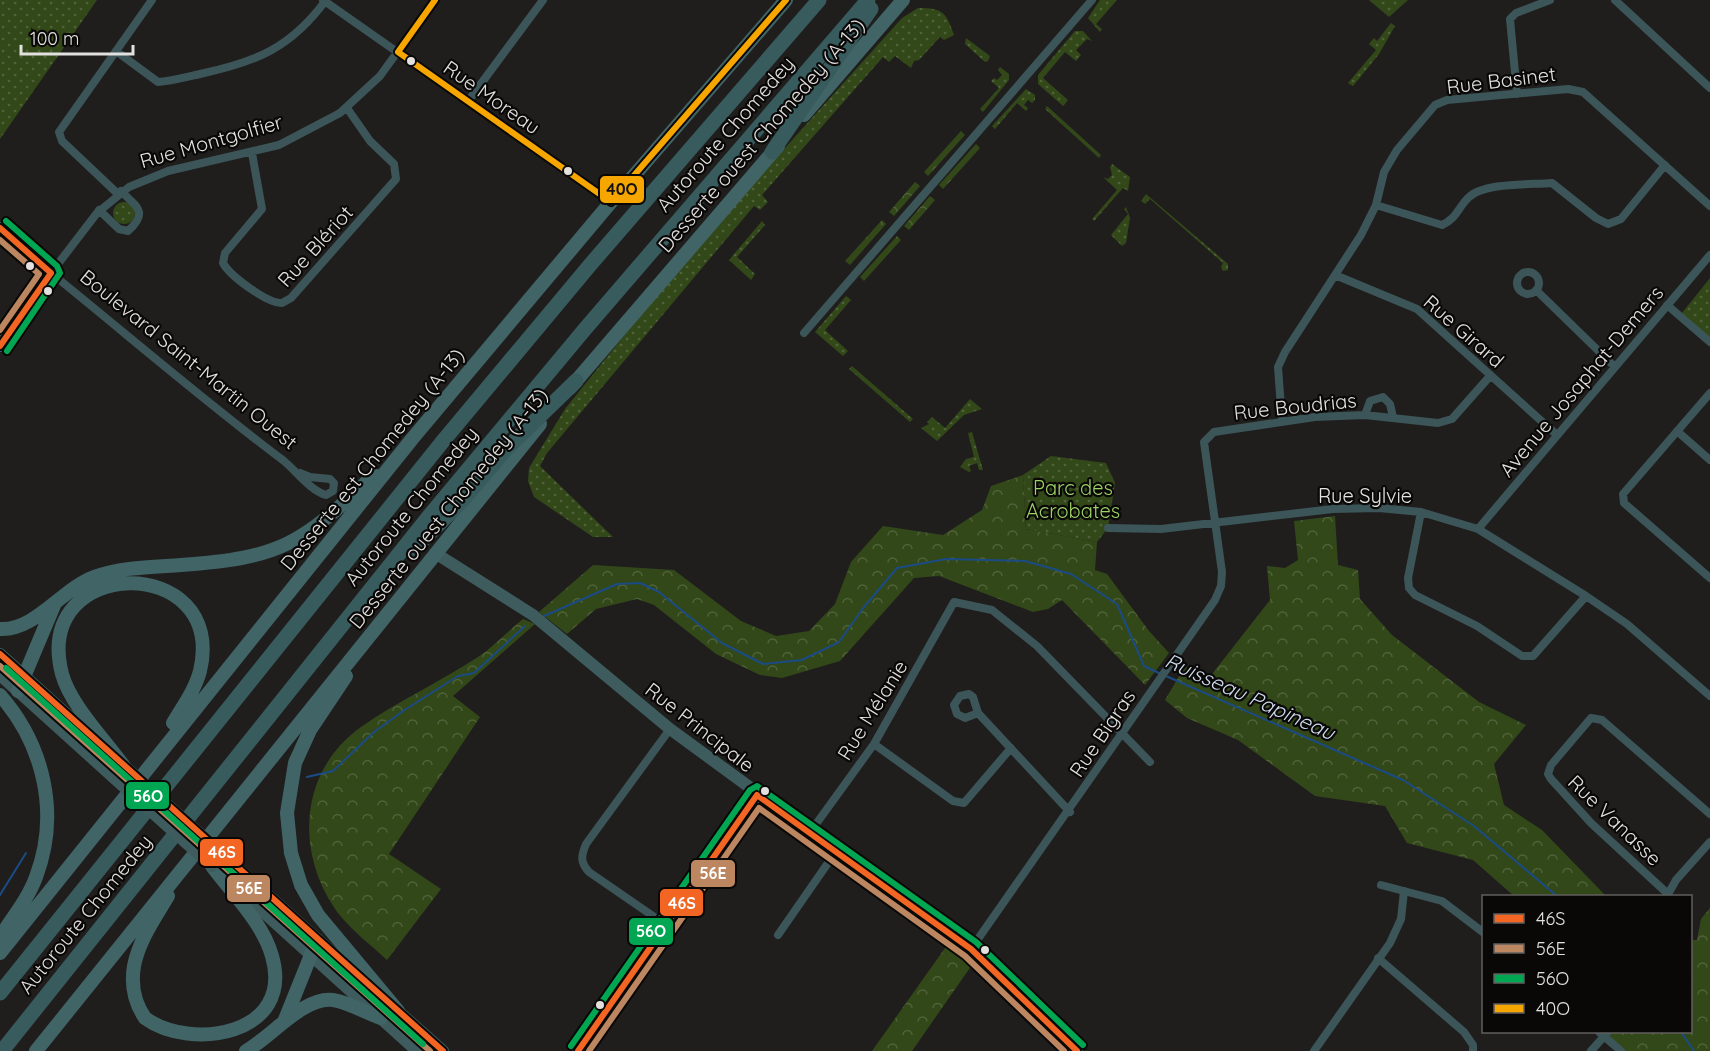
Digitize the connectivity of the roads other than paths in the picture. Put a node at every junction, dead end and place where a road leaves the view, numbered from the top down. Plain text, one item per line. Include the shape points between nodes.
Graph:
1 (152, 0) edge
2 (325, 0) edge
3 (435, 0) edge
4 (543, 0) edge
5 (786, 0) edge
6 (819, 0) edge
7 (868, 0) edge
8 (876, 0) edge
9 (903, 0) edge
10 (1092, 0) edge
11 (1550, 0) edge
12 (1615, 0) edge
13 (116, 51) junction
14 (398, 52) junction
15 (1710, 88) edge
16 (1517, 94) junction
17 (469, 100) junction
18 (347, 108) junction
19 (772, 152) junction
20 (252, 153) junction
21 (1665, 165) junction
22 (120, 192) junction
23 (611, 202) junction
24 (1376, 205) junction
25 (1710, 206) edge
26 (99, 210) junction
27 (0, 228) edge
28 (1710, 255) edge
29 (51, 273) junction
30 (1335, 275) junction
31 (1536, 290) dead end
32 (1667, 305) junction
33 (804, 333) dead end
34 (1710, 342) edge
35 (0, 346) edge
36 (1615, 367) junction
37 (1490, 376) junction
38 (576, 381) junction
39 (1710, 393) edge
40 (1365, 415) junction
41 (1393, 417) junction
42 (1282, 422) junction
43 (1677, 431) junction
44 (1557, 435) junction
45 (412, 439) junction
46 (1710, 460) edge
47 (300, 474) dead end
48 (1421, 512) junction
49 (1214, 523) junction
50 (1108, 528) dead end
51 (1478, 529) junction
52 (435, 553) junction
53 (1710, 578) edge
54 (1586, 596) junction
55 (56, 602) junction
56 (357, 606) junction
57 (380, 622) junction
58 (0, 629) edge
59 (0, 654) edge
60 (0, 675) edge
61 (23, 675) junction
62 (18, 691) junction
63 (0, 695) edge
64 (1710, 696) edge
65 (978, 713) dead end
66 (670, 729) junction
67 (1121, 732) junction
68 (874, 744) junction
69 (1011, 748) junction
70 (1150, 762) dead end
71 (123, 765) junction
72 (144, 771) junction
73 (757, 795) junction
74 (1070, 812) junction
75 (1710, 814) edge
76 (811, 831) junction
77 (1710, 842) edge
78 (837, 850) junction
79 (190, 858) junction
80 (212, 866) junction
81 (1381, 885) dead end
82 (1404, 891) junction
83 (1668, 895) edge
84 (666, 925) junction
85 (1482, 931) edge
86 (778, 934) dead end
87 (0, 937) edge
88 (317, 940) junction
89 (971, 949) junction
90 (0, 953) edge
91 (311, 955) junction
92 (1378, 958) junction
93 (0, 993) edge
94 (398, 1011) junction
95 (381, 1018) junction
96 (284, 1022) junction
97 (1604, 1033) edge
98 (227, 1046) dead end
99 (190, 1048) dead end
100 (2, 1051) edge
101 (36, 1051) edge
102 (246, 1051) edge
103 (417, 1051) edge
104 (443, 1051) edge
105 (578, 1051) edge
106 (1077, 1051) edge
107 (1314, 1051) edge
108 (1473, 1051) edge
109 (1591, 1051) edge
110 (1621, 1051) edge

1 - 13 street
2 - 13 street via 309,22 285,43 259,58 229,68 158,82
2 - 14 street, Rue Moreau
3 - 14 street, Rue Montgolfier
4 - 17 street
5 - 23 main road, Desserte est Chomedey (A-13)
6 - 93 highway, Autoroute Chomedey via 443,441
7 - 56 highway, Autoroute Chomedey via 585,328
8 - 19 highway
9 - 19 main road, Desserte ouest Chomedey (A-13)
10 - 33 street
11 - 16 street via 1510,19
12 - 15 street
13 - 22 street via 59,134 62,141
14 - 17 street, Rue Moreau
14 - 18 street, Rue Montgolfier
16 - 21 street, Rue Basinet via 1568,88 1583,92
16 - 24 street, Rue Basinet via 1447,100 1435,105 1384,172
17 - 23 street, Rue Moreau
18 - 20 street, Rue Montgolfier via 300,136
18 - 20 street, Rue Blériot via 370,141 394,164 396,179 291,298 282,303 266,299 223,263 225,254 262,208
19 - 38 main road, Desserte ouest Chomedey (A-13)
20 - 22 street, Rue Montgolfier via 159,174
21 - 24 street via 1621,219 1608,224 1552,183 1485,188 1469,197 1452,221 1442,225
21 - 25 street, Rue Basinet
22 - 26 street, Rue Montgolfier
22 - 26 street, Rue Montgolfier via 132,199 139,211 139,219 128,231 119,229
23 - 45 main road, Desserte est Chomedey (A-13)
24 - 30 street, Rue Basinet
26 - 29 street, Rue Montgolfier
27 - 29 main road, Boulevard Saint-Martin Ouest
28 - 32 street, Avenue Josaphat-Demers
29 - 35 main road, Rue Montgolfier
29 - 47 street, Boulevard Saint-Martin Ouest via 165,369
30 - 37 street, Rue Girard via 1417,309
30 - 42 street, Rue Basinet via 1278,367
31 - 36 street
32 - 34 street
32 - 36 street, Avenue Josaphat-Demers
36 - 44 street, Avenue Josaphat-Demers
37 - 41 street, Rue Boudrias via 1452,419 1438,423
37 - 44 street, Rue Girard
38 - 52 main road, Desserte ouest Chomedey (A-13)
38 - 56 highway
39 - 43 street
40 - 41 street, Rue Boudrias
40 - 41 street via 1370,401 1383,397 1390,404
40 - 42 street, Rue Boudrias
42 - 49 street, Rue Boudrias via 1214,432 1204,442
43 - 46 street
43 - 53 street via 1623,494 1624,504
44 - 51 street, Avenue Josaphat-Demers
45 - 55 main road via 330,517 286,545 234,561 113,572 86,581
45 - 72 main road, Desserte est Chomedey (A-13)
48 - 49 street, Rue Sylvie via 1333,509
48 - 51 street, Rue Sylvie
48 - 54 street via 1409,588 1522,656 1533,656
49 - 50 street, Rue Sylvie via 1134,531
49 - 67 street, Rue Bigras via 1222,572 1215,600
51 - 54 street, Rue Sylvie
52 - 57 main road, Desserte ouest Chomedey (A-13)
52 - 66 main road, Rue Principale via 533,615
54 - 64 street, Rue Sylvie via 1627,624
55 - 58 main road via 22,626
55 - 61 main road
56 - 100 highway, Autoroute Chomedey
57 - 79 main road, Desserte ouest Chomedey (A-13)
57 - 94 main road via 303,744 290,787 287,821 295,870 313,907
59 - 61 main road
60 - 62 main road
61 - 62 main road
61 - 71 main road
62 - 80 main road, bridge
63 - 87 main road via 17,716 34,749 43,774 47,812 36,878
65 - 69 street
66 - 73 main road, Rue Principale
66 - 84 street via 581,856 589,872
67 - 68 street, Rue Mélanie via 1037,646 992,610 954,602
67 - 70 street
67 - 74 street, Rue Bigras
68 - 69 street via 953,801 964,803
68 - 76 street, Rue Mélanie
69 - 74 street
71 - 72 main road via 68,689 60,664 60,645 68,618 83,599 108,585 136,582 158,586 181,602 195,620 202,648 193,689
71 - 88 main road, bridge
72 - 90 main road, Desserte est Chomedey (A-13)
73 - 76 main road, Rue Principale
73 - 84 main road
74 - 89 street, Rue Bigras
75 - 83 street, Rue Vanasse via 1602,720 1591,718 1551,765 1551,779 1591,823
76 - 78 main road, Rue Principale
77 - 83 street
78 - 86 street
78 - 89 main road, Rue Principale
79 - 99 main road via 139,948 133,985 140,1010 151,1026 169,1041
79 - 101 main road, Desserte ouest Chomedey (A-13)
80 - 91 main road
80 - 98 main road via 264,936 275,973 273,999 265,1016 246,1036
81 - 82 street
82 - 85 street via 1442,901
82 - 92 street via 1401,919
84 - 105 main road
88 - 91 main road
88 - 94 main road
89 - 106 main road, Rue Principale
91 - 95 main road
91 - 96 main road
92 - 107 street
92 - 108 street via 1464,1032
94 - 104 main road
95 - 96 main road via 338,1001 325,1000 312,1003
95 - 103 main road
96 - 102 main road
97 - 109 street
97 - 110 street

